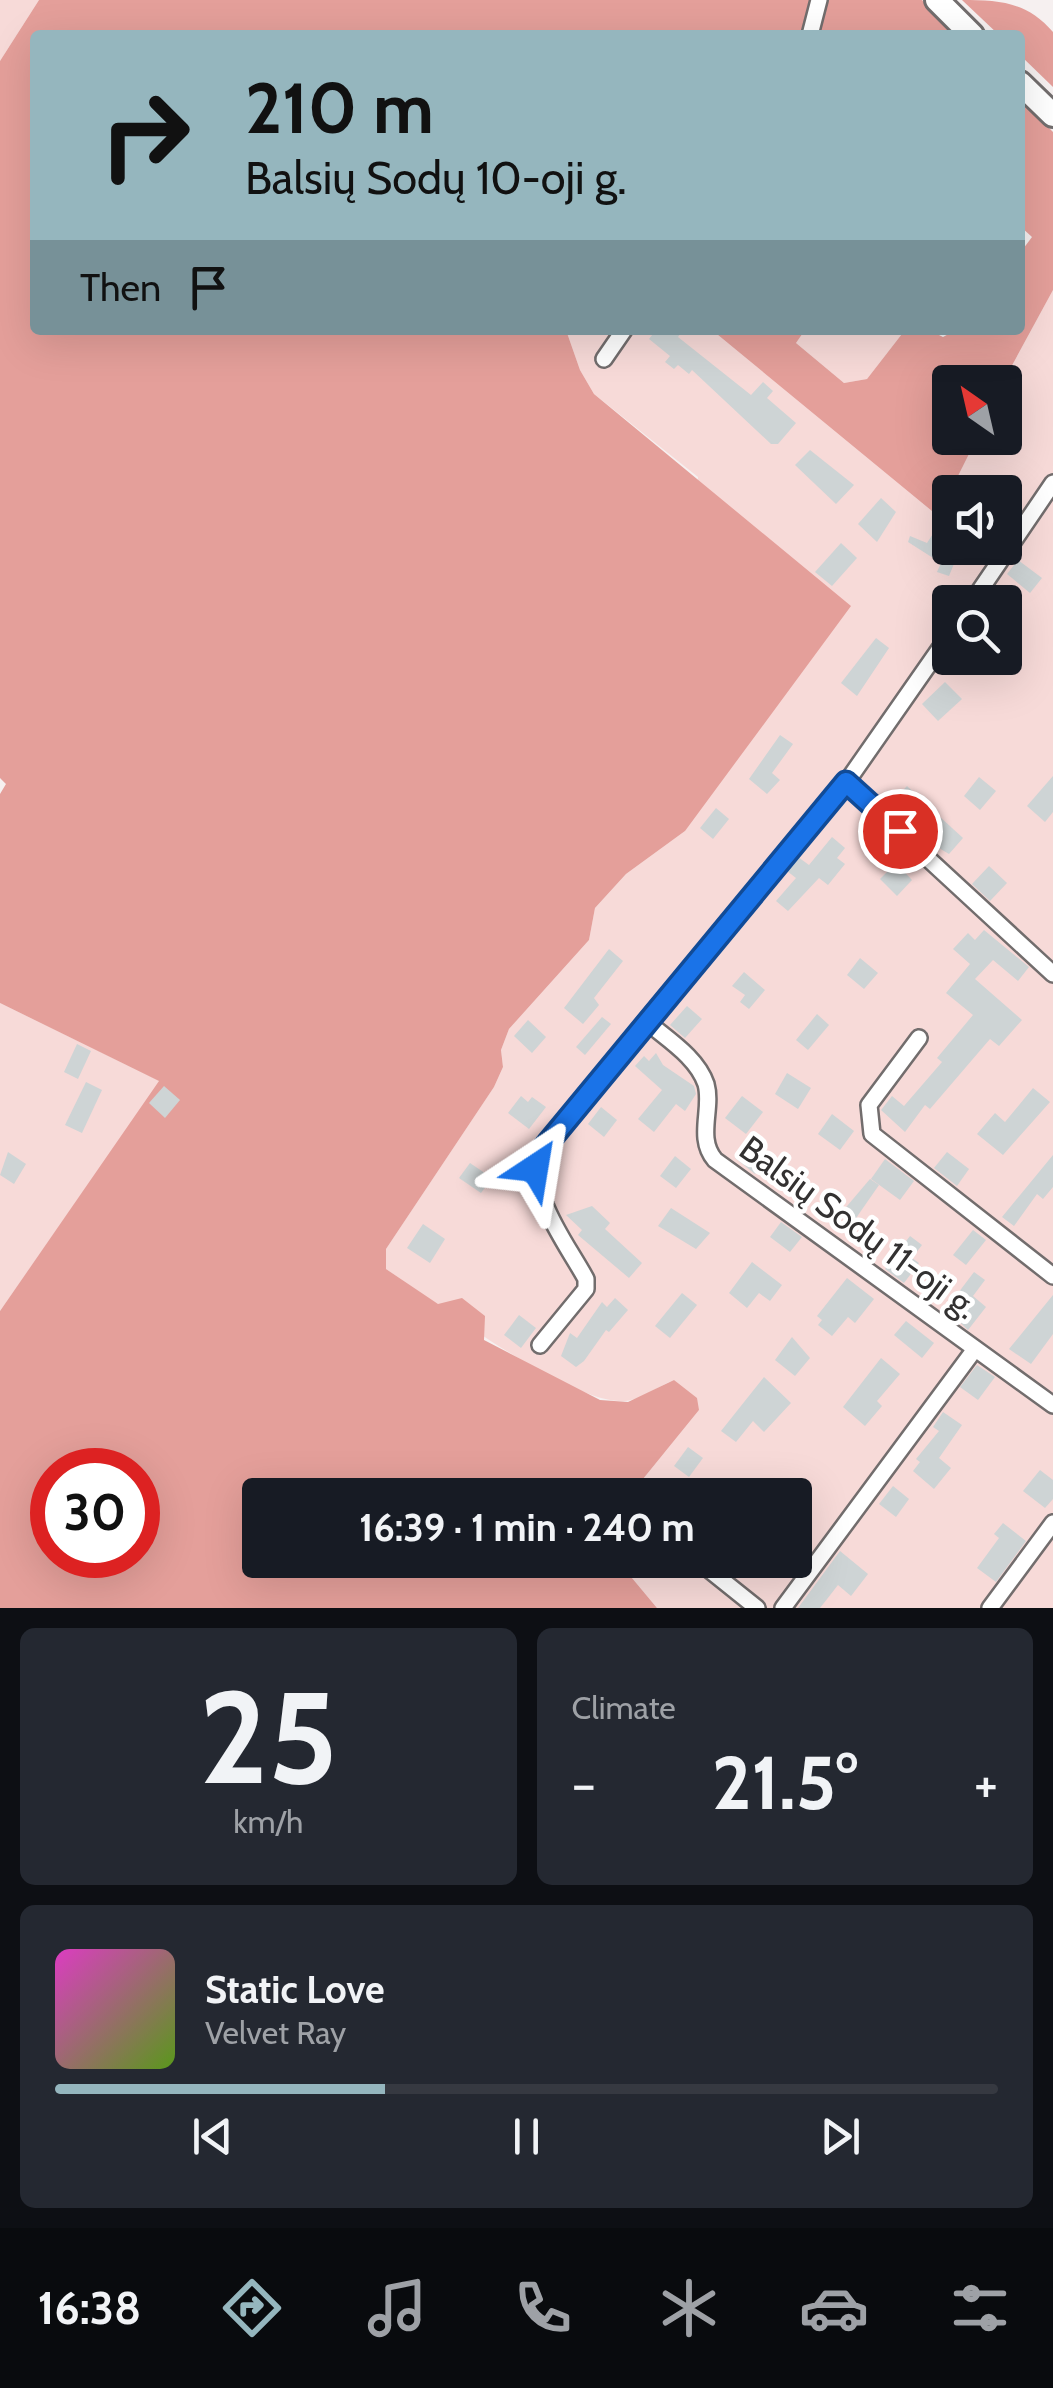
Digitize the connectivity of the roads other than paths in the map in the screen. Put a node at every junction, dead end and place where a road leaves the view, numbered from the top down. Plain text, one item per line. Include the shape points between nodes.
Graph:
1 (819, 0) edge
2 (938, 0) edge
3 (811, 30) edge
4 (967, 30) edge
5 (1025, 87) edge
6 (1053, 116) edge
7 (621, 335) edge
8 (604, 359) dead end
9 (1053, 483) edge
10 (984, 585) edge
11 (932, 660) edge
12 (846, 782) junction
13 (1053, 974) edge
14 (646, 1022) junction
15 (920, 1038) dead end
16 (1053, 1276) edge
17 (540, 1344) dead end
18 (976, 1349) junction
19 (1053, 1404) edge
20 (1053, 1523) edge
21 (719, 1578) edge
22 (756, 1608) edge
23 (783, 1608) edge
24 (990, 1608) edge

1 - 3 street
2 - 4 main road
5 - 6 main road
7 - 8 street
9 - 10 street
11 - 12 street
12 - 13 street
12 - 14 street
14 - 17 street via 542,1150 535,1168 586,1279 586,1289
14 - 18 street, Balsių Sodų 11-oji g. via 686,1055 705,1082 706,1138 714,1160
15 - 16 street via 869,1105 872,1134
18 - 19 street, Balsių Sodų 11-oji g.
18 - 23 street
20 - 24 street
21 - 22 street

